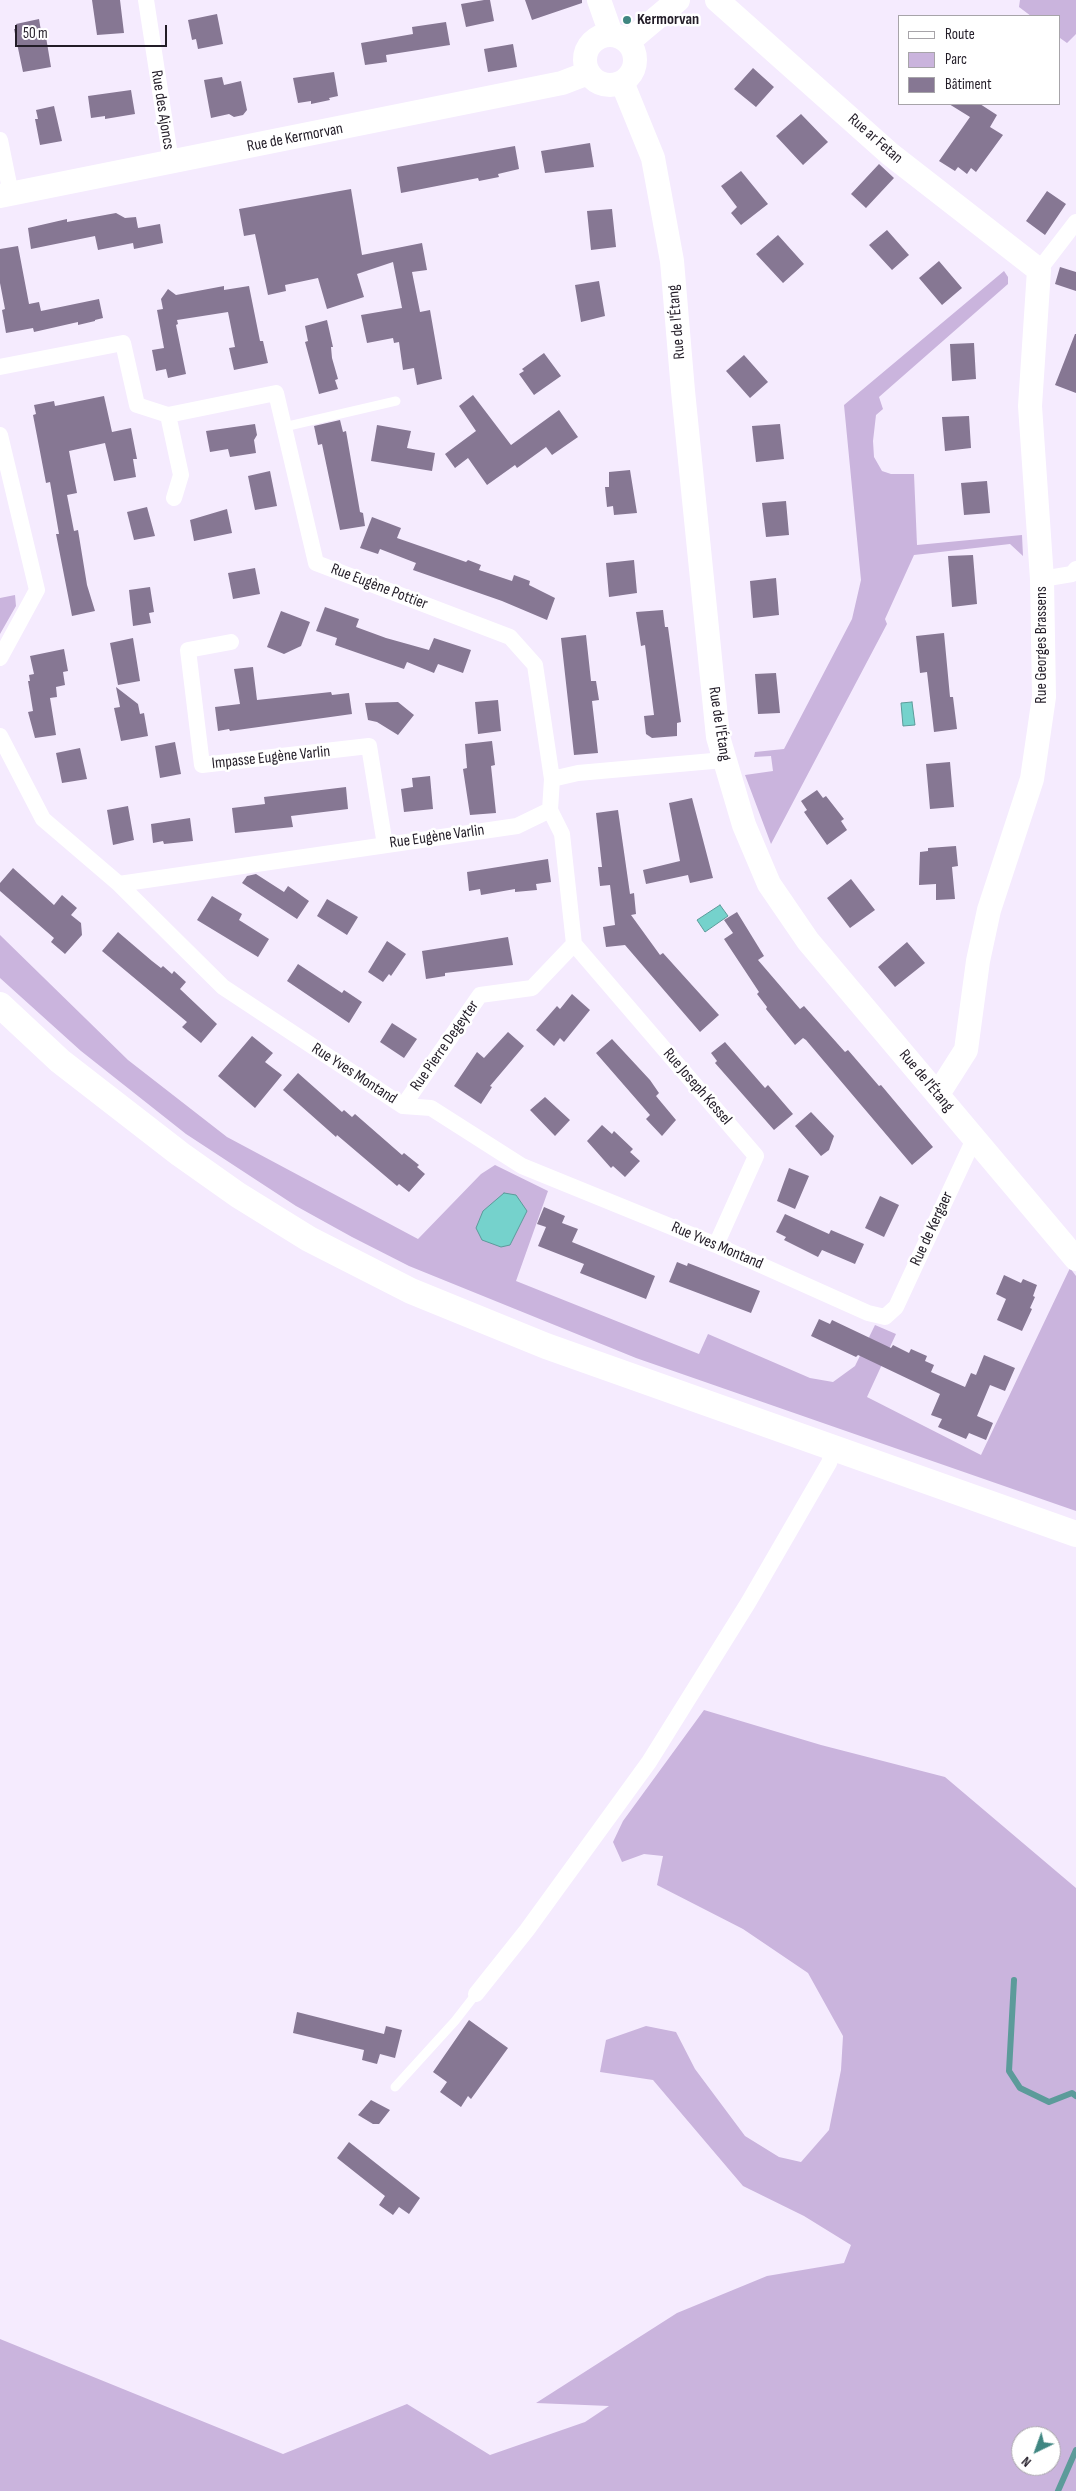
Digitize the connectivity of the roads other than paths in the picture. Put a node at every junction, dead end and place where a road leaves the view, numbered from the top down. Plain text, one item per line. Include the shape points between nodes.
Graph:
1 (146, 0) edge
2 (599, 0) edge
3 (678, 0) edge
4 (717, 0) edge
5 (620, 38) junction
6 (588, 73) junction
7 (622, 82) junction
8 (0, 140) edge
9 (171, 162) junction
10 (6, 195) edge
11 (1076, 222) edge
12 (1039, 270) junction
13 (0, 367) edge
14 (396, 401) dead end
15 (168, 415) junction
16 (284, 427) junction
17 (0, 435) edge
18 (174, 498) dead end
19 (1076, 569) edge
20 (1042, 579) junction
21 (231, 642) dead end
22 (0, 658) edge
23 (0, 736) edge
24 (724, 760) junction
25 (552, 778) junction
26 (550, 810) junction
27 (385, 845) junction
28 (119, 884) junction
29 (574, 944) junction
30 (0, 1005) edge
31 (938, 1094) junction
32 (403, 1106) junction
33 (974, 1139) junction
34 (716, 1244) junction
35 (1076, 1259) edge
36 (885, 1317) joint
37 (834, 1448) junction
38 (1076, 1534) edge
39 (476, 1994) joint
40 (395, 2086) dead end

1 - 9 street, Rue des Ajoncs
2 - 5 street
3 - 5 street
4 - 12 street, Rue ar Fetan via 890,154
5 - 6 street via 596,38 586,50
5 - 7 street via 633,50 634,68
6 - 7 street via 604,84
6 - 9 street, Rue de Kermorvan via 562,83
7 - 24 street, Rue de l'Étang via 653,158 672,261 716,717
8 - 10 street
9 - 10 street, Rue de Kermorvan
11 - 12 street
12 - 20 street, Rue Georges Brassens via 1030,406
13 - 15 street, Rue Eugène Pottier via 123,343 137,405
14 - 16 lane
15 - 16 street, Rue Eugène Pottier via 276,393
15 - 18 street via 181,475
16 - 25 street, Rue Eugène Pottier via 316,563 510,637 535,665
17 - 22 street via 37,590
19 - 20 street via 1072,574
20 - 31 street, Rue Georges Brassens via 1044,698 1032,779 989,910 978,961 966,1050
21 - 27 street, Impasse Eugène Varlin via 188,650 202,765 369,746
23 - 28 street, Rue Yves Montand via 43,819
24 - 25 street
24 - 31 street, Rue de l'Étang via 744,825 769,884 808,941
25 - 26 street
26 - 27 street, Rue Eugène Varlin via 517,826
26 - 29 street via 562,834
27 - 28 street, Rue Eugène Varlin
28 - 32 street, Rue Yves Montand via 223,987
29 - 32 street, Rue Pierre Degeyter via 532,988 480,995
29 - 34 street, Rue Joseph Kessel via 756,1156
30 - 37 main road via 60,1062 180,1154 309,1239 411,1291 546,1346
31 - 33 street, Rue de l'Étang
32 - 34 street, Rue Yves Montand via 431,1108 522,1166
33 - 35 street, Rue de l'Étang
33 - 36 street, Rue de Kergaer via 896,1307
34 - 36 street, Rue Yves Montand via 868,1313
37 - 38 main road
37 - 39 street via 829,1463 757,1586 649,1762
39 - 40 lane

